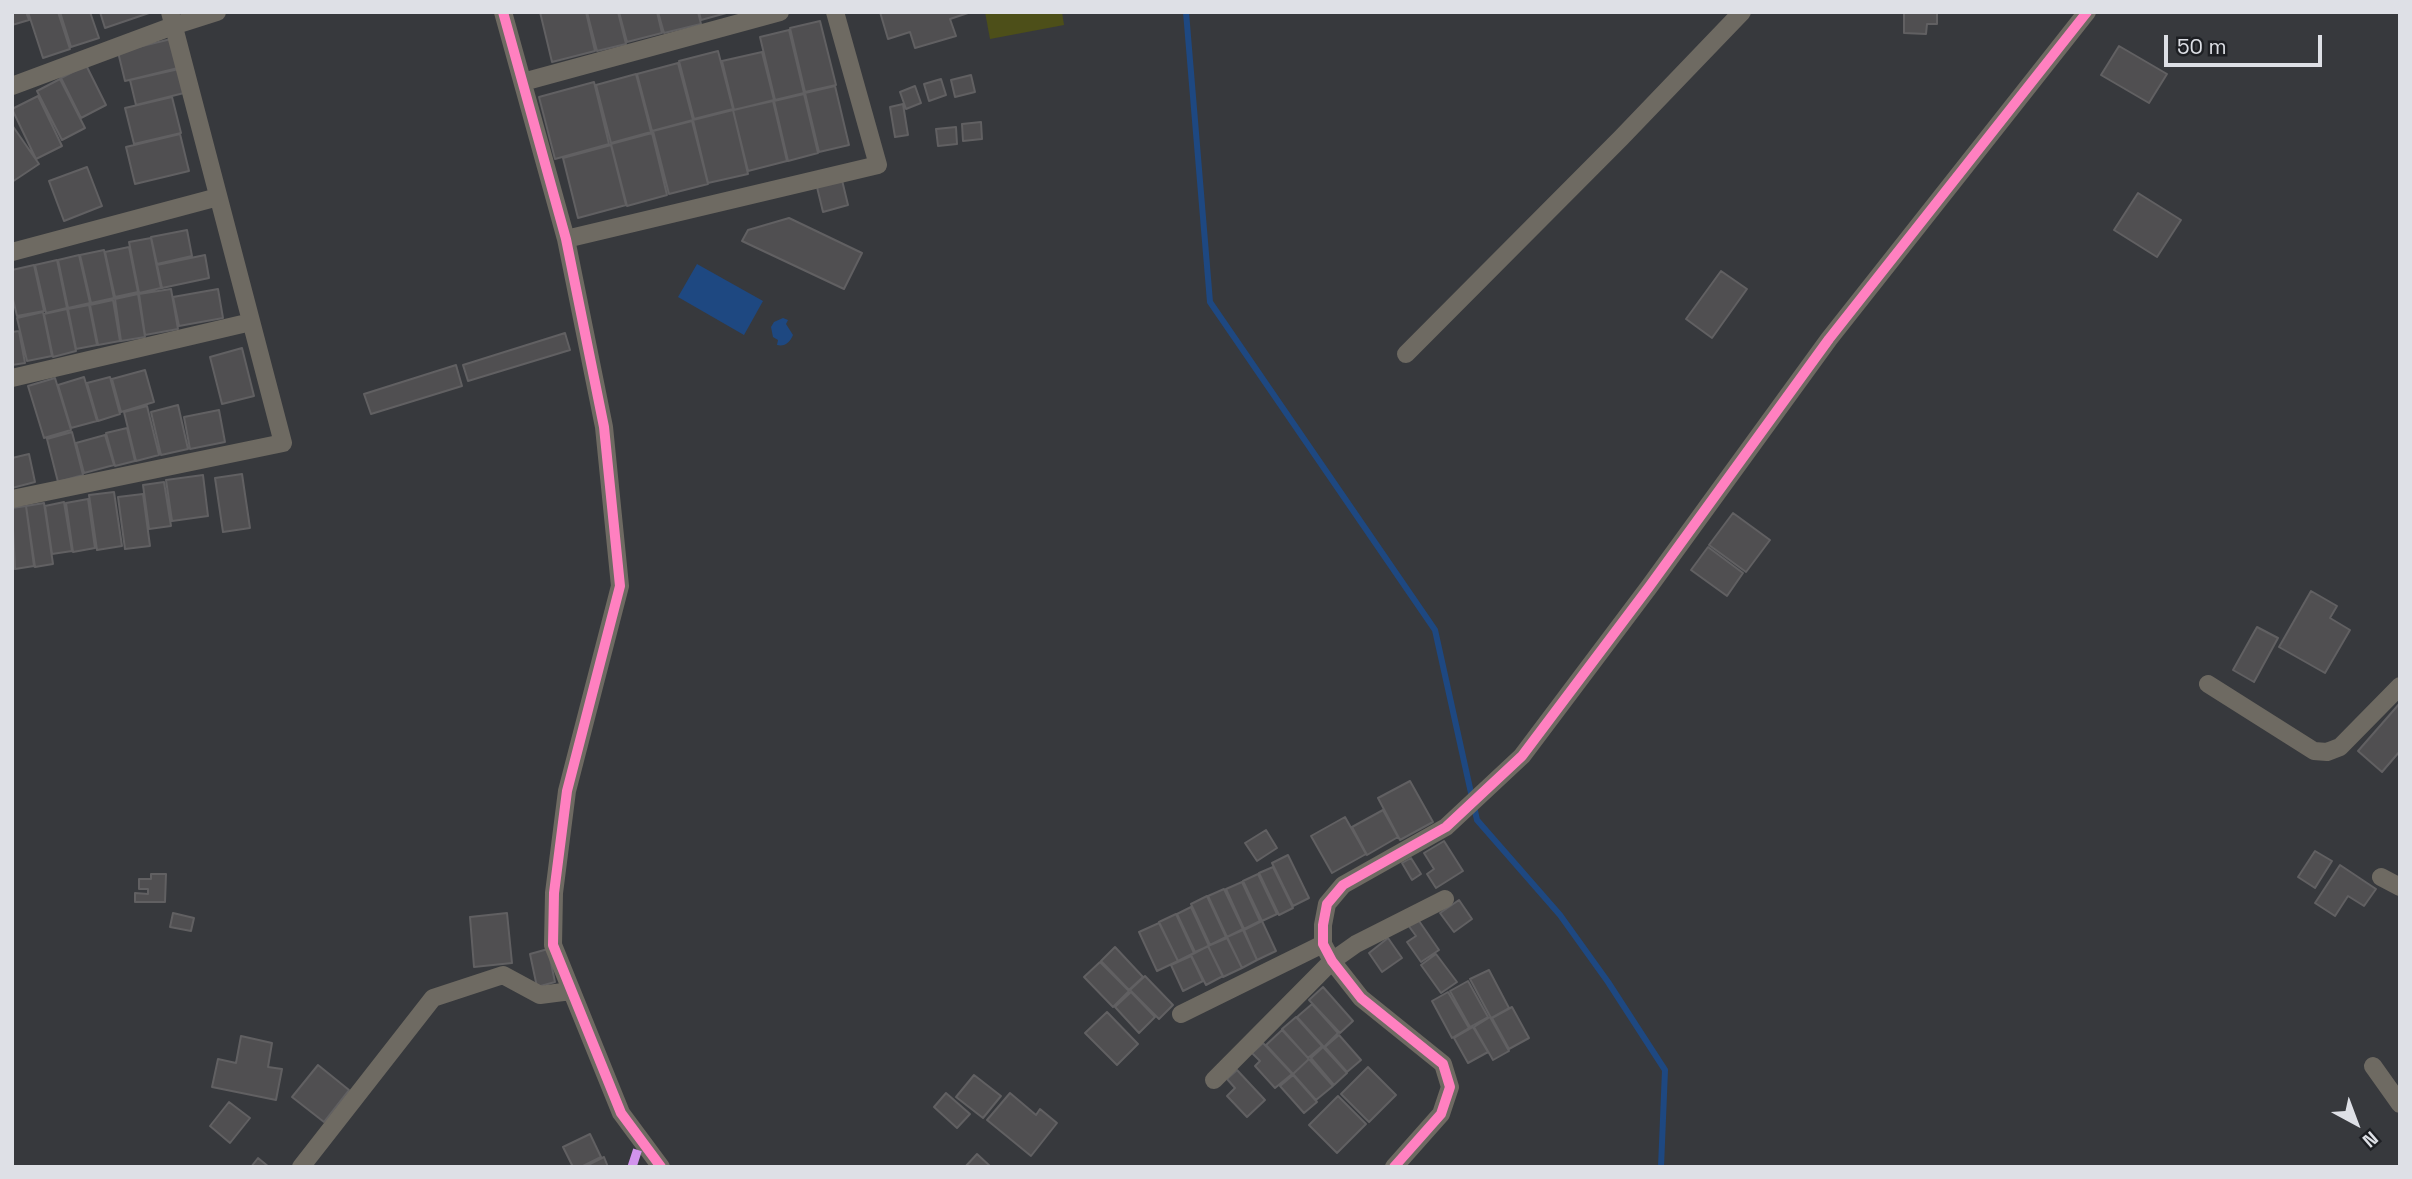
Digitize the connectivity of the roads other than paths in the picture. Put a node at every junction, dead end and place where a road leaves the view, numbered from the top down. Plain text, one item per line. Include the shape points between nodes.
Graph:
1 (217, 12) edge
2 (503, 12) edge
3 (780, 12) edge
4 (835, 12) edge
5 (1742, 12) edge
6 (2087, 12) edge
7 (171, 19) edge
8 (523, 82) junction
9 (12, 86) edge
10 (218, 197) junction
11 (566, 239) junction
12 (12, 252) edge
13 (251, 322) junction
14 (1406, 354) dead end
15 (12, 378) edge
16 (12, 499) edge
17 (2208, 684) dead end
18 (2400, 686) edge
19 (2381, 877) dead end
20 (2400, 887) edge
21 (1445, 899) dead end
22 (1323, 944) junction
23 (1332, 961) junction
24 (571, 991) junction
25 (1181, 1014) dead end
26 (2373, 1066) dead end
27 (1214, 1080) dead end
28 (2400, 1104) edge
29 (301, 1167) edge
30 (661, 1167) edge
31 (1394, 1167) edge

1 - 7 street
2 - 8 street
3 - 8 street
4 - 11 street via 878,165
5 - 14 street
6 - 22 street via 1829,339 1522,756 1446,827 1343,886 1327,904
7 - 9 street
7 - 10 street
8 - 11 street
10 - 12 street
10 - 13 street
11 - 24 street via 604,427 621,586 567,791 554,893 554,945
13 - 15 street
13 - 16 street via 283,443
17 - 18 street via 2314,751 2327,752 2340,747
19 - 20 street
21 - 23 street
22 - 23 street
22 - 25 street
23 - 27 street
23 - 31 street via 1361,998 1443,1064 1450,1087 1441,1114
24 - 29 street via 540,995 503,975 433,998
24 - 30 street via 621,1113
26 - 28 street

